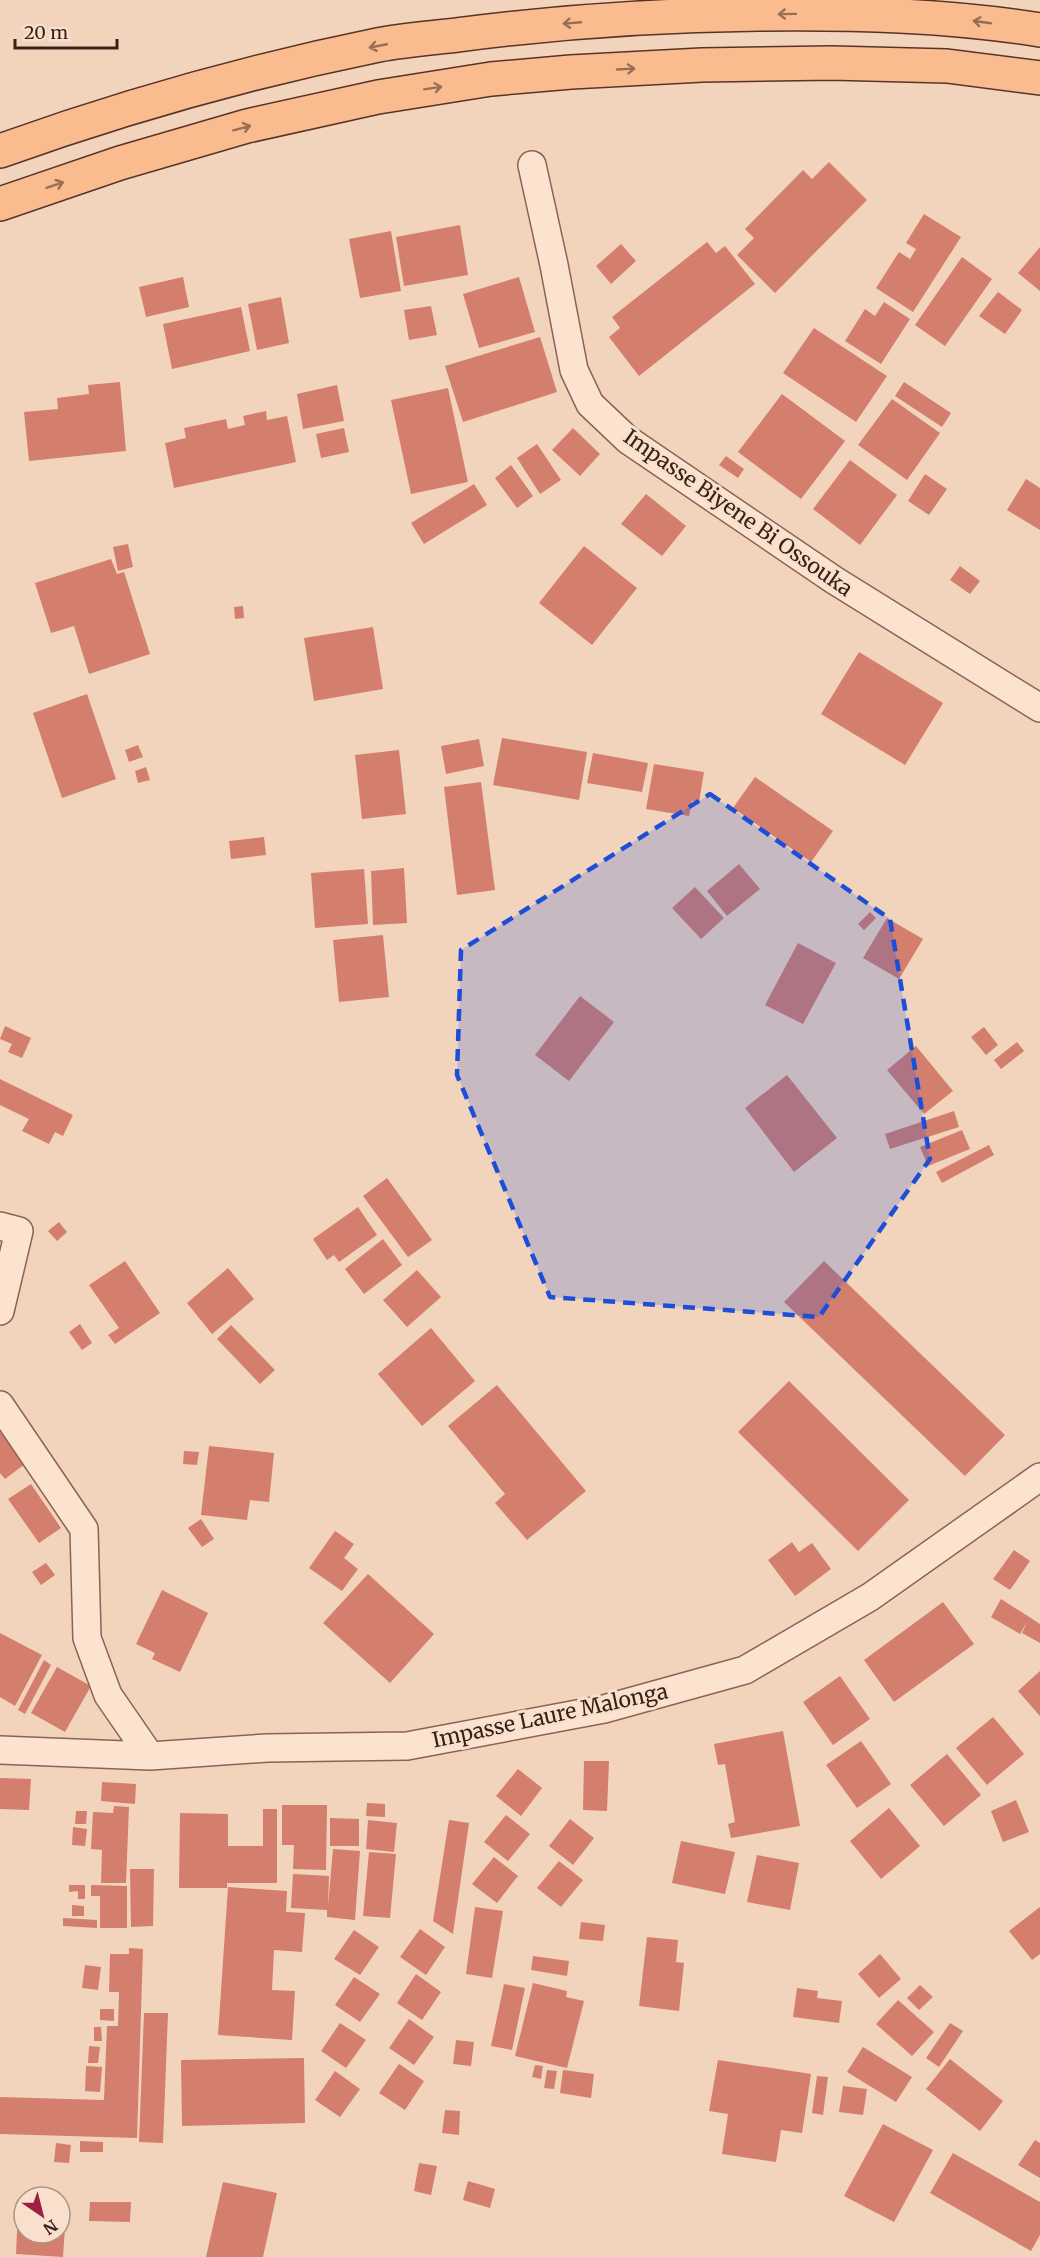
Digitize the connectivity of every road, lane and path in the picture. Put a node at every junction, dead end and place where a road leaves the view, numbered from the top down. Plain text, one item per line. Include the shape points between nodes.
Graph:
1 (1040, 30) edge
2 (1040, 78) edge
3 (0, 151) edge
4 (532, 165) dead end
5 (0, 204) edge
6 (1040, 708) edge
7 (0, 1226) edge
8 (0, 1311) edge
9 (0, 1405) edge
10 (1040, 1477) edge
11 (0, 1750) edge
12 (150, 1756) junction

1 -> 3 main road via 966,20 833,14 715,15 490,30 381,45 250,74 127,108
5 -> 2 main road via 247,126 378,97 491,79 702,65 832,63 947,66
4 - 6 street, Impasse Biyene Bi Ossouka via 574,370 590,404 628,440 834,580
7 - 8 street via 20,1232
9 - 12 street via 84,1529 87,1638 108,1695
10 - 12 street, Impasse Laure Malonga via 870,1597 745,1670 604,1709 407,1746 267,1748
11 - 12 street, Impasse Laure Malonga

